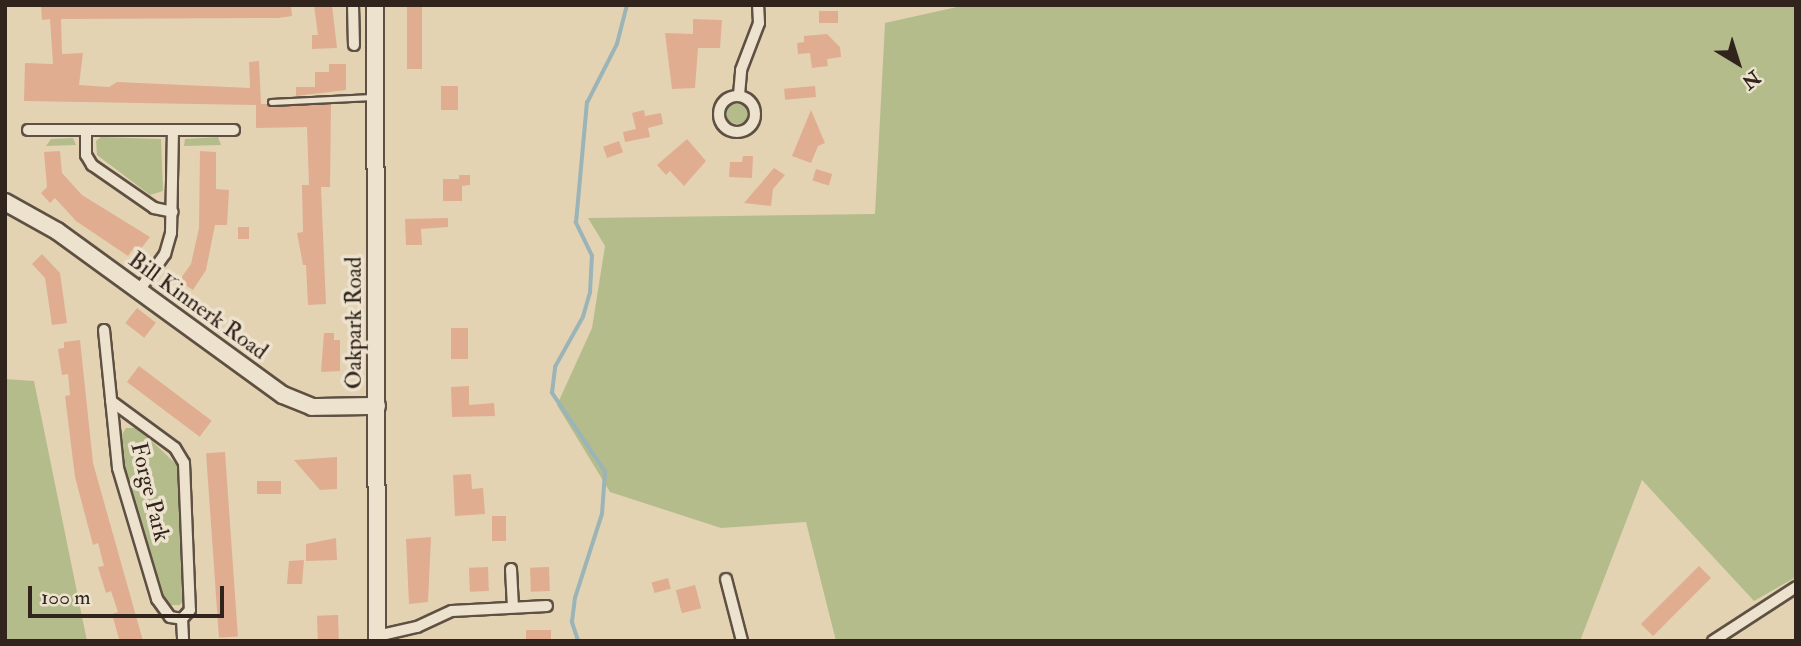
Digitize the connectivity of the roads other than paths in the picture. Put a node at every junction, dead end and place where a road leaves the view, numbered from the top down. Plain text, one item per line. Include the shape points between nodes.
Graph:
1 (353, 5) edge
2 (375, 5) edge
3 (758, 5) edge
4 (354, 45) dead end
5 (739, 95) dead end
6 (376, 97) junction
7 (271, 102) dead end
8 (28, 130) dead end
9 (86, 130) junction
10 (234, 130) dead end
11 (173, 131) junction
12 (5, 202) edge
13 (173, 212) junction
14 (138, 292) junction
15 (104, 330) dead end
16 (111, 401) junction
17 (377, 406) junction
18 (511, 569) dead end
19 (726, 579) dead end
20 (1796, 587) edge
21 (513, 605) junction
22 (547, 606) dead end
23 (182, 619) junction
24 (377, 638) edge
25 (183, 641) edge
26 (742, 641) edge
27 (1713, 641) edge

1 - 4 street
2 - 6 main road, Oakpark Road
3 - 5 street via 759,23 741,70
6 - 7 lane
6 - 17 main road, Oakpark Road
8 - 9 street
9 - 11 street
9 - 13 street via 86,155 93,165 154,208
10 - 11 street
11 - 13 street
12 - 14 main road, Bill Kinnerk Road via 37,218
13 - 14 street via 165,254
14 - 17 main road, Bill Kinnerk Road via 302,404
15 - 16 street, Forge Park
16 - 23 street, Forge Park via 118,468 157,599 170,617
16 - 23 street, Forge Park via 174,448 184,463 190,610
17 - 24 main road, Oakpark Road
18 - 21 street
19 - 26 street
20 - 27 street
21 - 22 street
21 - 24 street via 452,611
23 - 25 street, Forge Park

